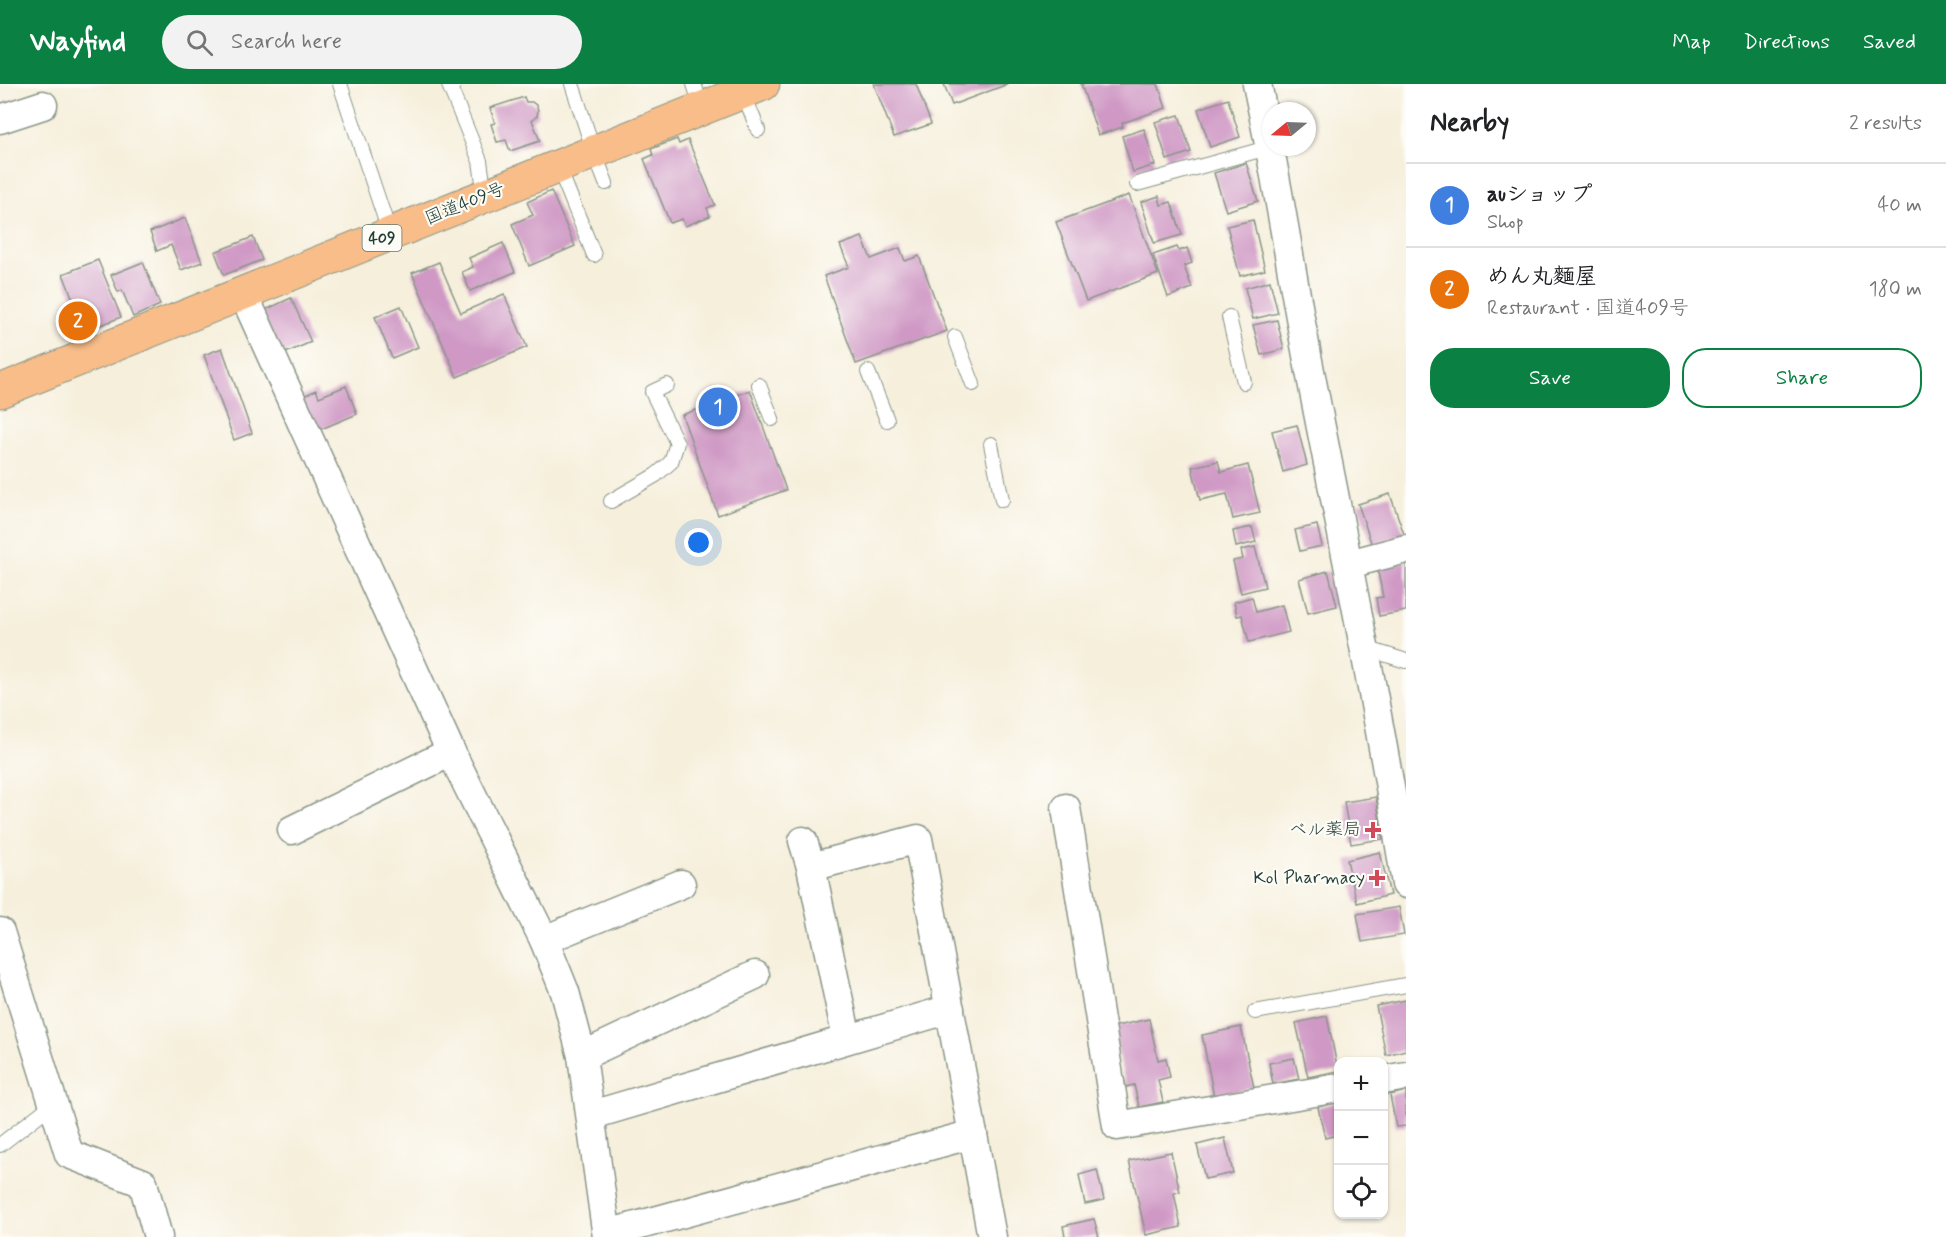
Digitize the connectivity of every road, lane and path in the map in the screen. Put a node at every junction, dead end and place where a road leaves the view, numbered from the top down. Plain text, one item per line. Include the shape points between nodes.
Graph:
1 (340, 84) edge
2 (454, 84) edge
3 (572, 84) edge
4 (1257, 84) edge
5 (753, 88) edge
6 (698, 96) edge
7 (43, 105) dead end
8 (1262, 108) edge
9 (0, 119) edge
10 (758, 130) dead end
11 (1262, 149) edge
12 (594, 152) junction
13 (1272, 156) edge
14 (558, 166) junction
15 (606, 183) dead end
16 (1137, 184) dead end
17 (485, 196) junction
18 (390, 234) junction
19 (594, 255) dead end
20 (243, 293) junction
21 (1229, 317) dead end
22 (955, 337) dead end
23 (868, 372) dead end
24 (1244, 381) dead end
25 (974, 384) dead end
26 (668, 385) dead end
27 (759, 385) dead end
28 (0, 391) edge
29 (772, 419) dead end
30 (887, 420) dead end
31 (991, 444) dead end
32 (1002, 500) dead end
33 (611, 501) dead end
34 (1406, 549) edge
35 (1349, 564) junction
36 (1365, 648) junction
37 (1406, 661) edge
38 (451, 752) junction
39 (1066, 808) dead end
40 (292, 830) dead end
41 (1406, 883) edge
42 (681, 884) dead end
43 (0, 932) edge
44 (544, 940) junction
45 (755, 975) dead end
46 (1406, 985) edge
47 (950, 1009) junction
48 (1255, 1012) dead end
49 (847, 1040) junction
50 (582, 1056) junction
51 (1406, 1076) edge
52 (1388, 1079) edge
53 (1334, 1089) edge
54 (54, 1103) junction
55 (592, 1115) junction
56 (973, 1134) junction
57 (0, 1145) edge
58 (607, 1236) edge
59 (158, 1237) edge
60 (992, 1237) edge

1 - 18 lane
2 - 17 lane via 450,86 480,161
3 - 12 lane
4 - 8 street
5 - 6 highway, 国道409号 / 409
5 - 10 lane
6 - 12 highway, 国道409号 / 409
7 - 9 street
11 - 16 lane
12 - 14 highway, 国道409号 / 409
12 - 15 lane
13 - 35 street
14 - 17 highway, 国道409号 / 409
14 - 19 lane
17 - 18 highway, 国道409号 / 409
18 - 20 highway, 国道409号 / 409
20 - 28 highway, 国道409号 / 409
20 - 38 street
21 - 24 lane
22 - 25 lane
23 - 30 lane
26 - 33 lane via 652,392 677,443 671,462
27 - 29 lane
31 - 32 lane
34 - 35 street
35 - 36 street
36 - 37 lane
36 - 41 street
38 - 40 street
38 - 44 street
39 - 53 street via 1117,1126
42 - 44 street
43 - 54 street
44 - 50 street via 565,992
45 - 50 street
46 - 48 lane
47 - 49 street
47 - 49 street via 918,839 807,854
47 - 56 street
49 - 55 street
50 - 55 street
51 - 52 street
54 - 57 lane
54 - 59 street via 69,1154 143,1183
55 - 58 street
56 - 58 street
56 - 60 street

